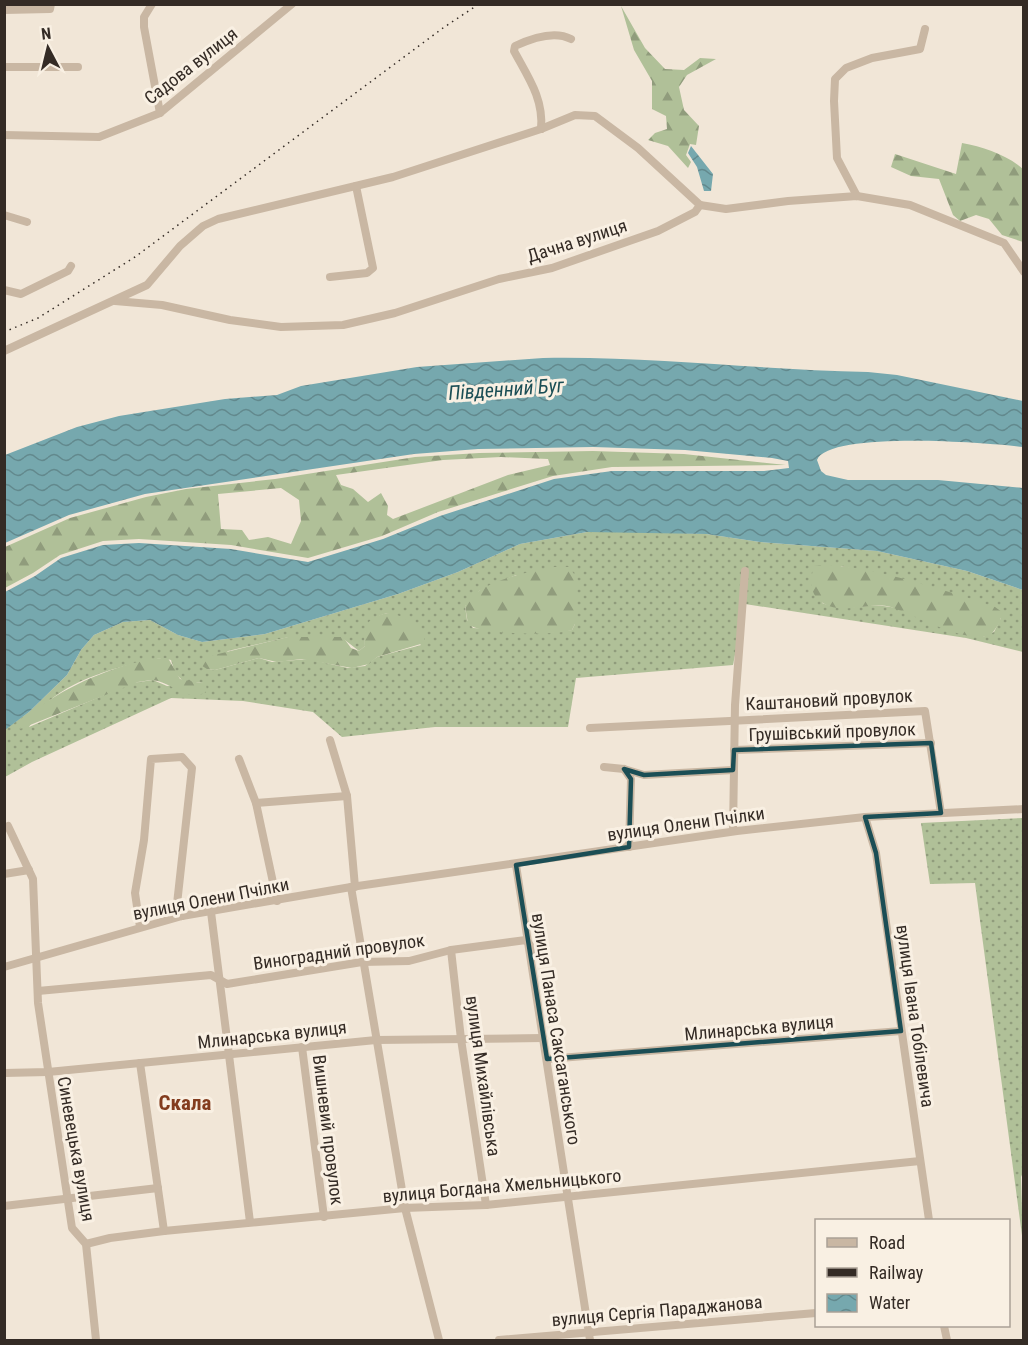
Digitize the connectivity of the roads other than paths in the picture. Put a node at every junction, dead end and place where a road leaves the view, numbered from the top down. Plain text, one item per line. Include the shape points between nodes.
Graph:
1 (51, 4) edge
2 (152, 4) edge
3 (292, 4) edge
4 (4, 10) edge
5 (925, 29) dead end
6 (571, 39) dead end
7 (4, 67) edge
8 (78, 68) dead end
9 (160, 113) junction
10 (541, 129) junction
11 (4, 135) edge
12 (356, 186) junction
13 (857, 196) junction
14 (700, 205) junction
15 (4, 215) edge
16 (27, 222) dead end
17 (70, 266) dead end
18 (1023, 272) edge
19 (330, 277) dead end
20 (4, 290) edge
21 (114, 301) junction
22 (4, 351) edge
23 (745, 571) dead end
24 (735, 719) junction
25 (590, 728) dead end
26 (330, 740) dead end
27 (931, 743) junction
28 (734, 750) junction
29 (239, 759) dead end
30 (604, 767) dead end
31 (624, 769) junction
32 (733, 770) junction
33 (347, 796) junction
34 (256, 803) junction
35 (1023, 810) edge
36 (941, 813) junction
37 (865, 817) junction
38 (8, 826) dead end
39 (733, 831) junction
40 (629, 847) junction
41 (516, 865) junction
42 (28, 870) junction
43 (4, 874) edge
44 (353, 887) junction
45 (277, 901) junction
46 (211, 912) junction
47 (182, 916) junction
48 (140, 927) junction
49 (526, 940) junction
50 (452, 950) junction
51 (534, 950) dead end
52 (36, 959) junction
53 (362, 962) junction
54 (4, 967) edge
55 (219, 979) junction
56 (38, 991) junction
57 (902, 1031) junction
58 (543, 1038) junction
59 (461, 1039) junction
60 (376, 1040) junction
61 (302, 1047) junction
62 (229, 1054) junction
63 (547, 1059) junction
64 (140, 1063) junction
65 (48, 1072) junction
66 (4, 1073) edge
67 (920, 1161) junction
68 (158, 1188) junction
69 (568, 1198) junction
70 (69, 1200) junction
71 (486, 1205) junction
72 (4, 1206) edge
73 (405, 1208) junction
74 (324, 1217) junction
75 (929, 1219) edge
76 (250, 1222) junction
77 (164, 1231) junction
78 (86, 1244) junction
79 (815, 1313) edge
80 (589, 1336) edge
81 (96, 1341) edge
82 (439, 1341) edge
83 (499, 1341) edge

1 - 4 street via 50,9
2 - 9 street via 144,17 144,27
3 - 9 street, Садова вулиця
5 - 13 street via 920,49 872,58 846,68 835,79 837,158
6 - 10 street via 551,35 515,46 538,96 543,112
7 - 8 street
9 - 11 street, Садова вулиця via 99,136
10 - 12 street
10 - 14 street via 575,114 595,116 638,148
12 - 19 street via 373,268 367,273
12 - 21 street via 203,226 147,285
13 - 14 street via 726,208
13 - 18 street via 910,205 1004,243
14 - 21 street, Дачна вулиця via 695,212 658,231 552,268 499,279 395,313 343,324 281,327 162,305
15 - 16 street
17 - 20 street via 68,271 21,294
21 - 22 street
23 - 24 street, Каштановий провулок
24 - 25 street, Каштановий провулок
24 - 27 street, Каштановий провулок via 925,711
24 - 28 street, Каштановий провулок
26 - 33 street
27 - 28 street, Грушівський провулок
27 - 36 street
28 - 32 street, Каштановий провулок
29 - 34 street
30 - 31 street
31 - 32 street via 644,776
31 - 40 street via 631,779
32 - 39 street, Каштановий провулок
33 - 34 street
33 - 44 street
34 - 45 street
35 - 36 street, вулиця Олени Пчілки
36 - 37 street, вулиця Олени Пчілки
37 - 39 street, вулиця Олени Пчілки
37 - 57 street, вулиця Івана Тобілевича via 876,853
38 - 42 street, Синевецька вулиця
39 - 40 street, вулиця Олени Пчілки
40 - 41 street, вулиця Олени Пчілки
41 - 44 street, вулиця Олени Пчілки
41 - 49 street, вулиця Панаса Саксаганського
42 - 43 street
42 - 52 street, Синевецька вулиця via 33,879
44 - 45 street, вулиця Олени Пчілки
44 - 53 street
45 - 46 street, вулиця Олени Пчілки
46 - 47 street, вулиця Олени Пчілки
46 - 55 street
47 - 48 street, вулиця Олени Пчілки
47 - 48 street via 177,904 192,768 182,756 151,759 135,893
48 - 52 street, вулиця Олени Пчілки
49 - 50 street, Виноградний провулок
49 - 51 street
49 - 58 street, вулиця Панаса Саксаганського
50 - 53 street, Виноградний провулок via 410,961
50 - 59 street, вулиця Михайлівська
52 - 54 street, вулиця Олени Пчілки
52 - 56 street, Синевецька вулиця
53 - 55 street, Виноградний провулок via 227,984
53 - 60 street
55 - 56 street, Виноградний провулок via 211,975
55 - 62 street
56 - 65 street, Синевецька вулиця
57 - 63 street, Млинарська вулиця
57 - 67 street, вулиця Івана Тобілевича
58 - 59 street, Млинарська вулиця
58 - 63 street, вулиця Панаса Саксаганського
59 - 60 street, Млинарська вулиця
59 - 71 street, вулиця Михайлівська
60 - 61 street, Млинарська вулиця
60 - 73 street
61 - 62 street, Млинарська вулиця
61 - 74 street, Вишневий провулок
62 - 64 street, Млинарська вулиця
62 - 76 street
63 - 69 street, вулиця Панаса Саксаганського
64 - 65 street, Млинарська вулиця
64 - 68 street
65 - 66 street, Млинарська вулиця
65 - 70 street, Синевецька вулиця
67 - 69 street, вулиця Богдана Хмельницького
67 - 75 street, вулиця Івана Тобілевича
68 - 70 street
68 - 77 street
69 - 71 street, вулиця Богдана Хмельницького
69 - 80 street, вулиця Панаса Саксаганського
70 - 72 street
70 - 78 street, Синевецька вулиця via 72,1228
71 - 73 street, вулиця Богдана Хмельницького
73 - 74 street, вулиця Богдана Хмельницького
73 - 82 street
74 - 76 street, вулиця Богдана Хмельницького
76 - 77 street, вулиця Богдана Хмельницького
77 - 78 street, вулиця Богдана Хмельницького
78 - 81 street, Синевецька вулиця
79 - 80 street, вулиця Сергія Параджанова
80 - 83 street, вулиця Сергія Параджанова

